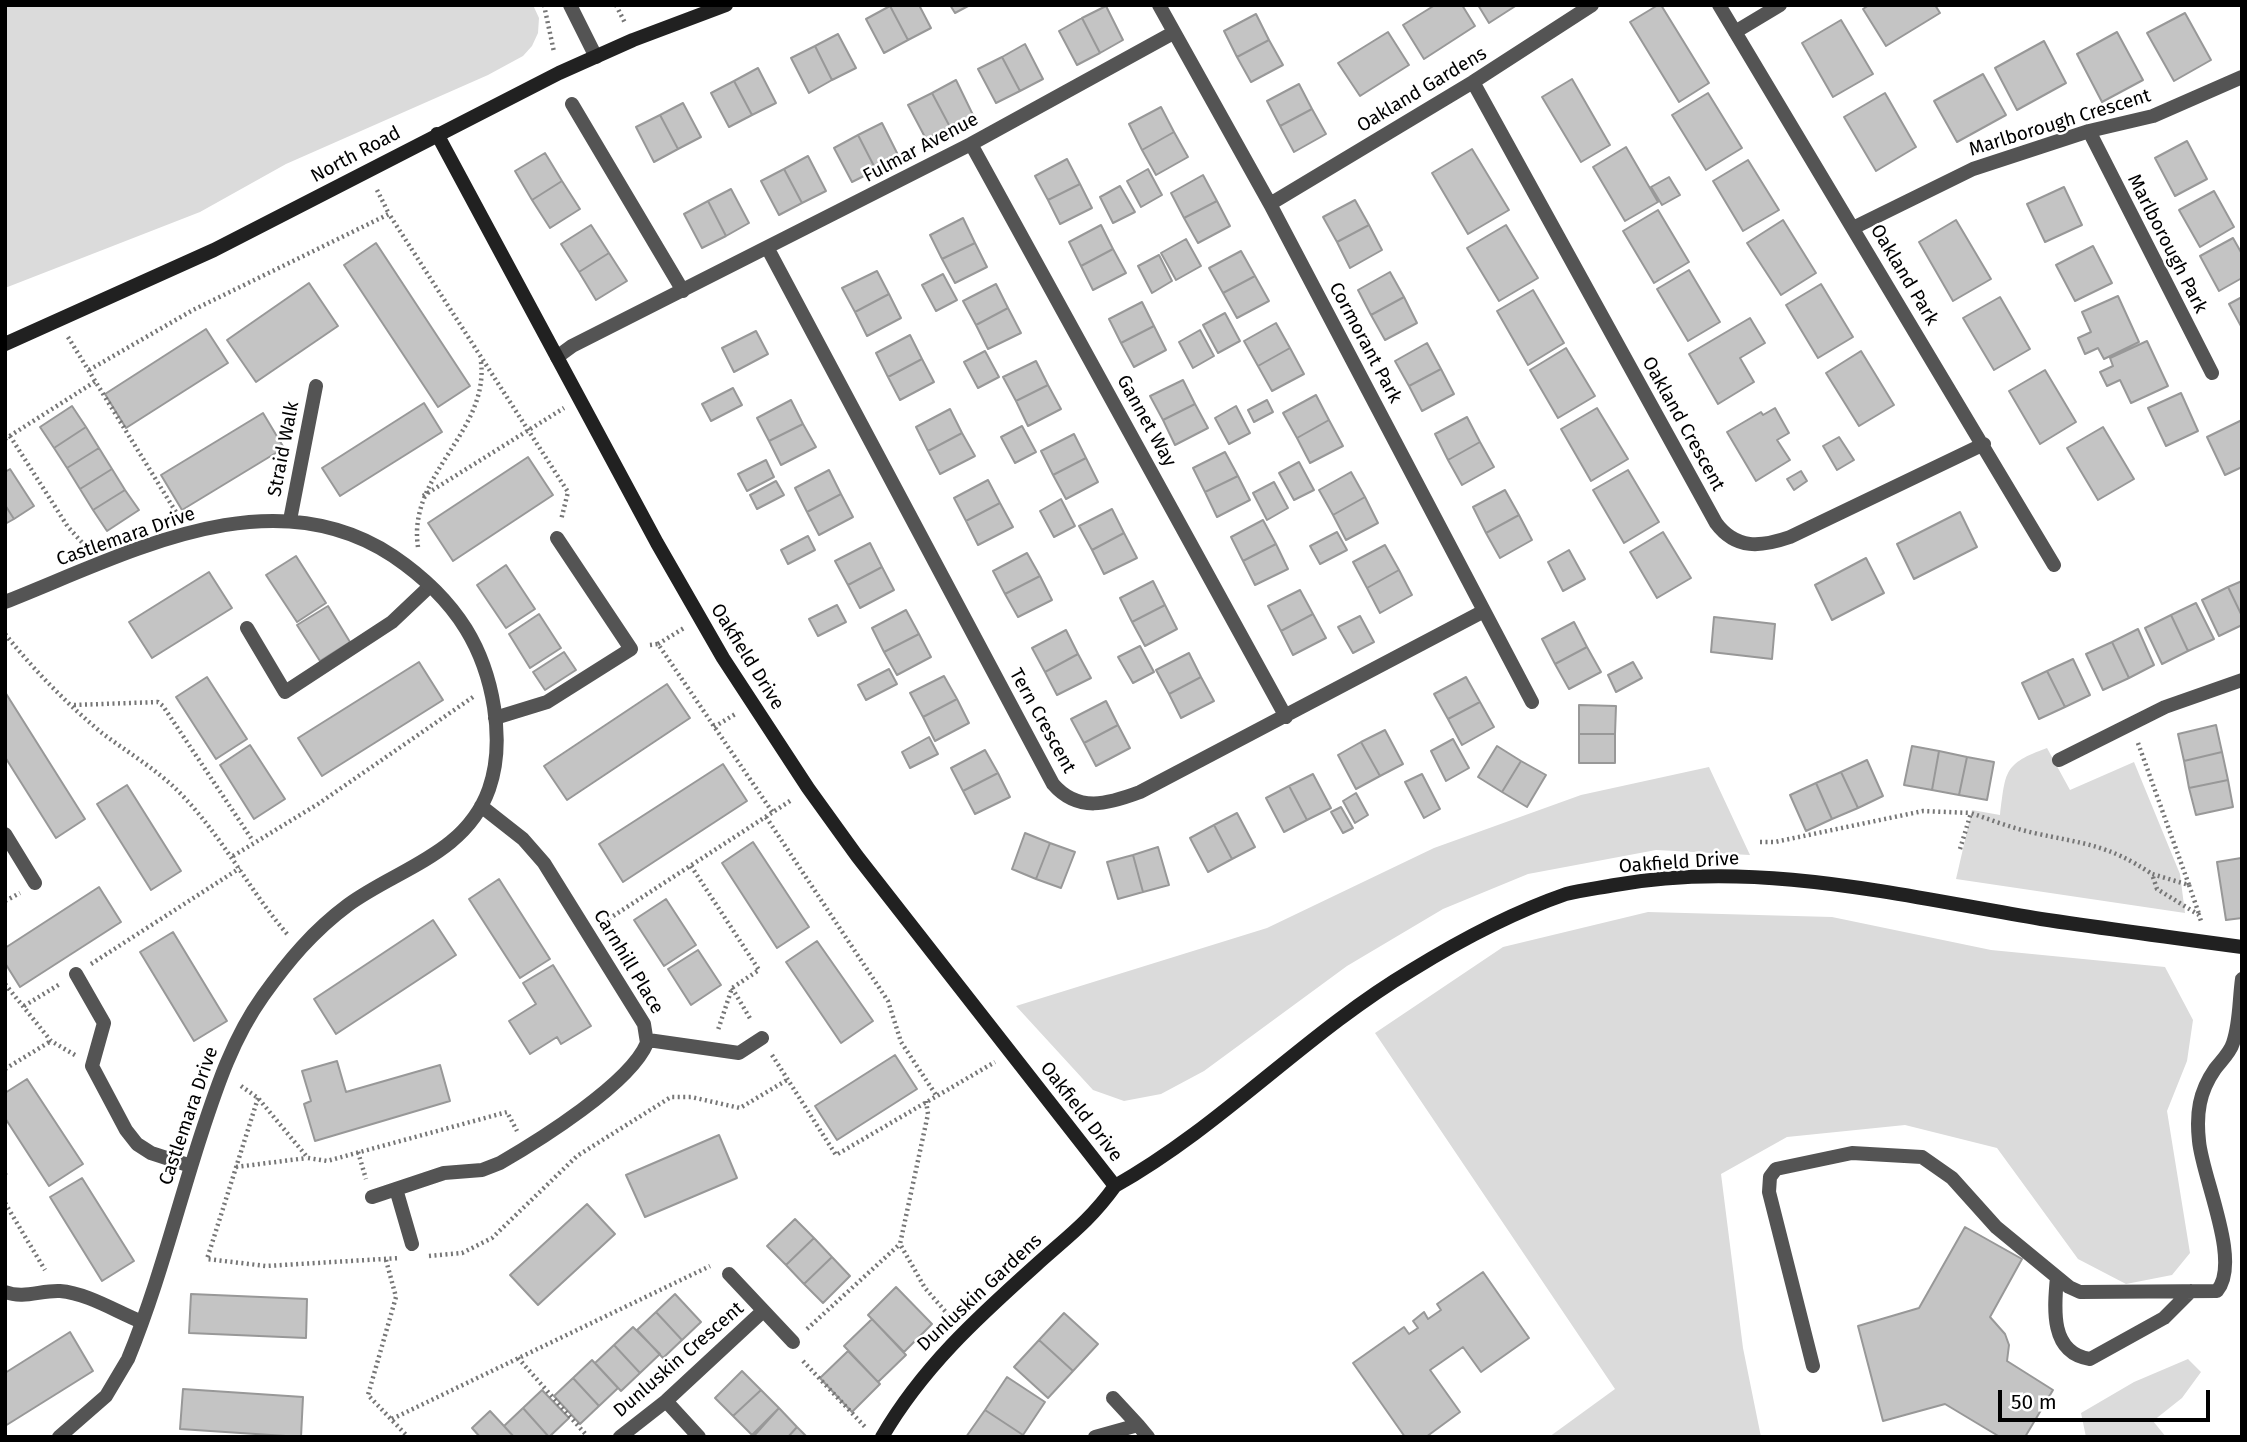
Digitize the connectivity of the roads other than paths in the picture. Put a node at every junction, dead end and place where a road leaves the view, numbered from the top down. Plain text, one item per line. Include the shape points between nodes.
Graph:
1 (570, 5) edge
2 (726, 5) edge
3 (1159, 5) edge
4 (1592, 5) edge
5 (1720, 5) edge
6 (1780, 5) edge
7 (1735, 32) junction
8 (1173, 33) junction
9 (596, 57) junction
10 (2242, 76) edge
11 (1473, 82) junction
12 (572, 104) dead end
13 (2089, 131) junction
14 (437, 134) junction
15 (971, 144) junction
16 (1270, 204) junction
17 (1853, 228) junction
18 (768, 249) junction
19 (683, 291) junction
20 (5, 345) edge
21 (557, 357) junction
22 (2211, 373) dead end
23 (316, 386) dead end
24 (1984, 444) junction
25 (290, 520) junction
26 (557, 538) road end
27 (2054, 565) dead end
28 (430, 586) junction
29 (5, 603) edge
30 (1484, 611) junction
31 (247, 628) dead end
32 (2242, 680) edge
33 (1532, 702) dead end
34 (1286, 717) junction
35 (495, 718) junction
36 (2059, 760) dead end
37 (481, 806) junction
38 (5, 834) edge
39 (35, 883) dead end
40 (2242, 947) edge
41 (76, 974) road end
42 (2242, 979) edge
43 (762, 1038) road end
44 (648, 1040) junction
45 (191, 1167) junction
46 (1115, 1186) junction
47 (396, 1189) junction
48 (372, 1197) dead end
49 (412, 1244) dead end
50 (729, 1274) road end
51 (2057, 1277) junction
52 (2191, 1291) junction
53 (5, 1293) edge
54 (763, 1311) junction
55 (142, 1322) junction
56 (793, 1342) road end
57 (1813, 1366) dead end
58 (1113, 1398) dead end
59 (666, 1401) junction
60 (1138, 1425) junction
61 (59, 1437) edge
62 (620, 1437) edge
63 (699, 1437) edge
64 (882, 1437) edge
65 (1095, 1437) edge
66 (1148, 1437) edge

1 - 9 street
2 - 9 street, North Road
3 - 8 street, Cormorant Park
4 - 11 street, Oakland Gardens
5 - 7 street, Oakland Park
6 - 7 street
7 - 17 street, Oakland Park
8 - 15 street, Fulmar Avenue
8 - 16 street, Cormorant Park
9 - 14 street, North Road
10 - 13 street, Marlborough Crescent via 2179,107
11 - 16 street, Oakland Gardens
11 - 24 street, Oakland Crescent via 1716,523 1731,540 1759,545 1790,537
12 - 19 street
13 - 17 street, Marlborough Crescent via 1973,169
13 - 22 street, Marlborough Park
14 - 20 street, North Road via 214,250
14 - 21 street, Oakfield Drive
15 - 18 street, Fulmar Avenue
15 - 34 street, Gannet Way
16 - 30 street, Cormorant Park
17 - 24 street, Oakland Park
18 - 19 street, Fulmar Avenue
18 - 34 street, Tern Crescent via 1061,793 1088,804 1113,802
19 - 21 street, Fulmar Avenue
21 - 46 street, Oakfield Drive via 723,658 808,788
23 - 25 street, Straid Walk
24 - 27 street, Oakland Park
25 - 28 street, Castlemara Drive via 329,526 362,538
25 - 29 street, Castlemara Drive via 243,522 189,533
26 - 35 street via 631,649 547,702
28 - 31 street via 392,622 285,692
28 - 35 street, Castlemara Drive via 471,637
30 - 33 street, Cormorant Park
30 - 34 street, Tern Crescent
32 - 36 street via 2181,700
35 - 37 street, Castlemara Drive via 495,763
37 - 44 street, Carnhill Place via 538,855 645,1027
37 - 45 street, Castlemara Drive via 446,846 350,903 299,947 260,999 222,1073
38 - 39 street
40 - 46 street, Oakfield Drive via 1900,894 1762,878 1641,881 1567,894 1414,968 1349,1010 1164,1158
41 - 45 street via 104,1023 92,1066 126,1130 151,1153
42 - 52 street via 2234,1040 2207,1080 2197,1116 2200,1149 2223,1240 2224,1283 2217,1291
43 - 44 street via 739,1053
44 - 47 street, Carnhill Place via 615,1082 525,1148 487,1169 453,1171
45 - 55 street, Castlemara Drive
46 - 64 street, Dunluskin Gardens via 1091,1219 962,1332 919,1379
47 - 48 street, Carnhill Place
47 - 49 street
50 - 54 street, Dunluskin Crescent
51 - 52 street via 2080,1292
51 - 52 street via 2058,1332 2066,1349 2076,1357 2090,1359 2164,1318
51 - 57 street via 1996,1227 1952,1178 1922,1157 1852,1153 1776,1169 1769,1192
53 - 55 street via 75,1294
54 - 56 street, Dunluskin Crescent
54 - 59 street, Dunluskin Crescent
55 - 61 street, Castlemara Drive via 106,1396
58 - 60 street
59 - 62 street, Dunluskin Crescent
59 - 63 street
60 - 65 street
60 - 66 street

